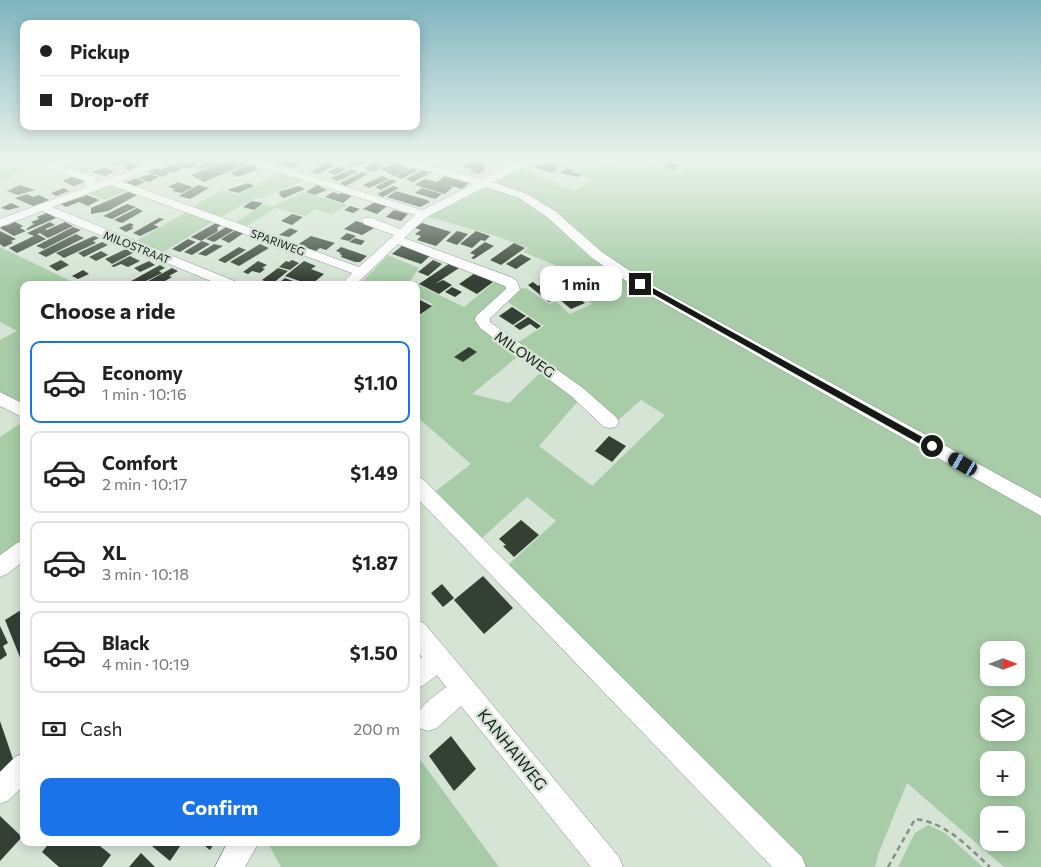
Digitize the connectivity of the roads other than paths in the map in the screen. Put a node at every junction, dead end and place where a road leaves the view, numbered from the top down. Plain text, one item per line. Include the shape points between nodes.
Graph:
1 (59, 200) edge
2 (164, 200) edge
3 (379, 200) edge
4 (450, 200) edge
5 (530, 200) edge
6 (41, 207) junction
7 (0, 212) edge
8 (423, 214) junction
9 (21, 215) junction
10 (368, 221) dead end
11 (0, 223) edge
12 (398, 236) junction
13 (361, 272) junction
14 (222, 281) edge
15 (351, 281) edge
16 (0, 398) edge
17 (20, 410) edge
18 (610, 422) dead end
19 (420, 488) edge
20 (1041, 508) edge
21 (20, 552) edge
22 (0, 567) edge
23 (420, 636) edge
24 (439, 658) junction
25 (420, 673) edge
26 (463, 688) junction
27 (428, 719) dead end
28 (20, 770) edge
29 (0, 791) edge
30 (242, 846) edge
31 (229, 867) edge
32 (609, 867) edge
33 (792, 867) edge

1 - 6 street
2 - 13 street, SPARIWEG
3 - 8 street
4 - 8 street
5 - 20 street via 551,214 597,256 640,284
6 - 9 street
6 - 14 street, MILOSTRAAT
7 - 9 street via 16,211
8 - 12 street
9 - 11 street
10 - 12 street
12 - 13 street
12 - 18 street, MILOWEG via 512,284 513,290 483,316 485,325 578,392
13 - 15 street
16 - 17 street
19 - 33 street
21 - 22 street
23 - 24 street, KANHAIWEG
24 - 25 street
24 - 26 street, KANHAIWEG
26 - 27 street
26 - 32 street, KANHAIWEG
28 - 29 street
30 - 31 street

